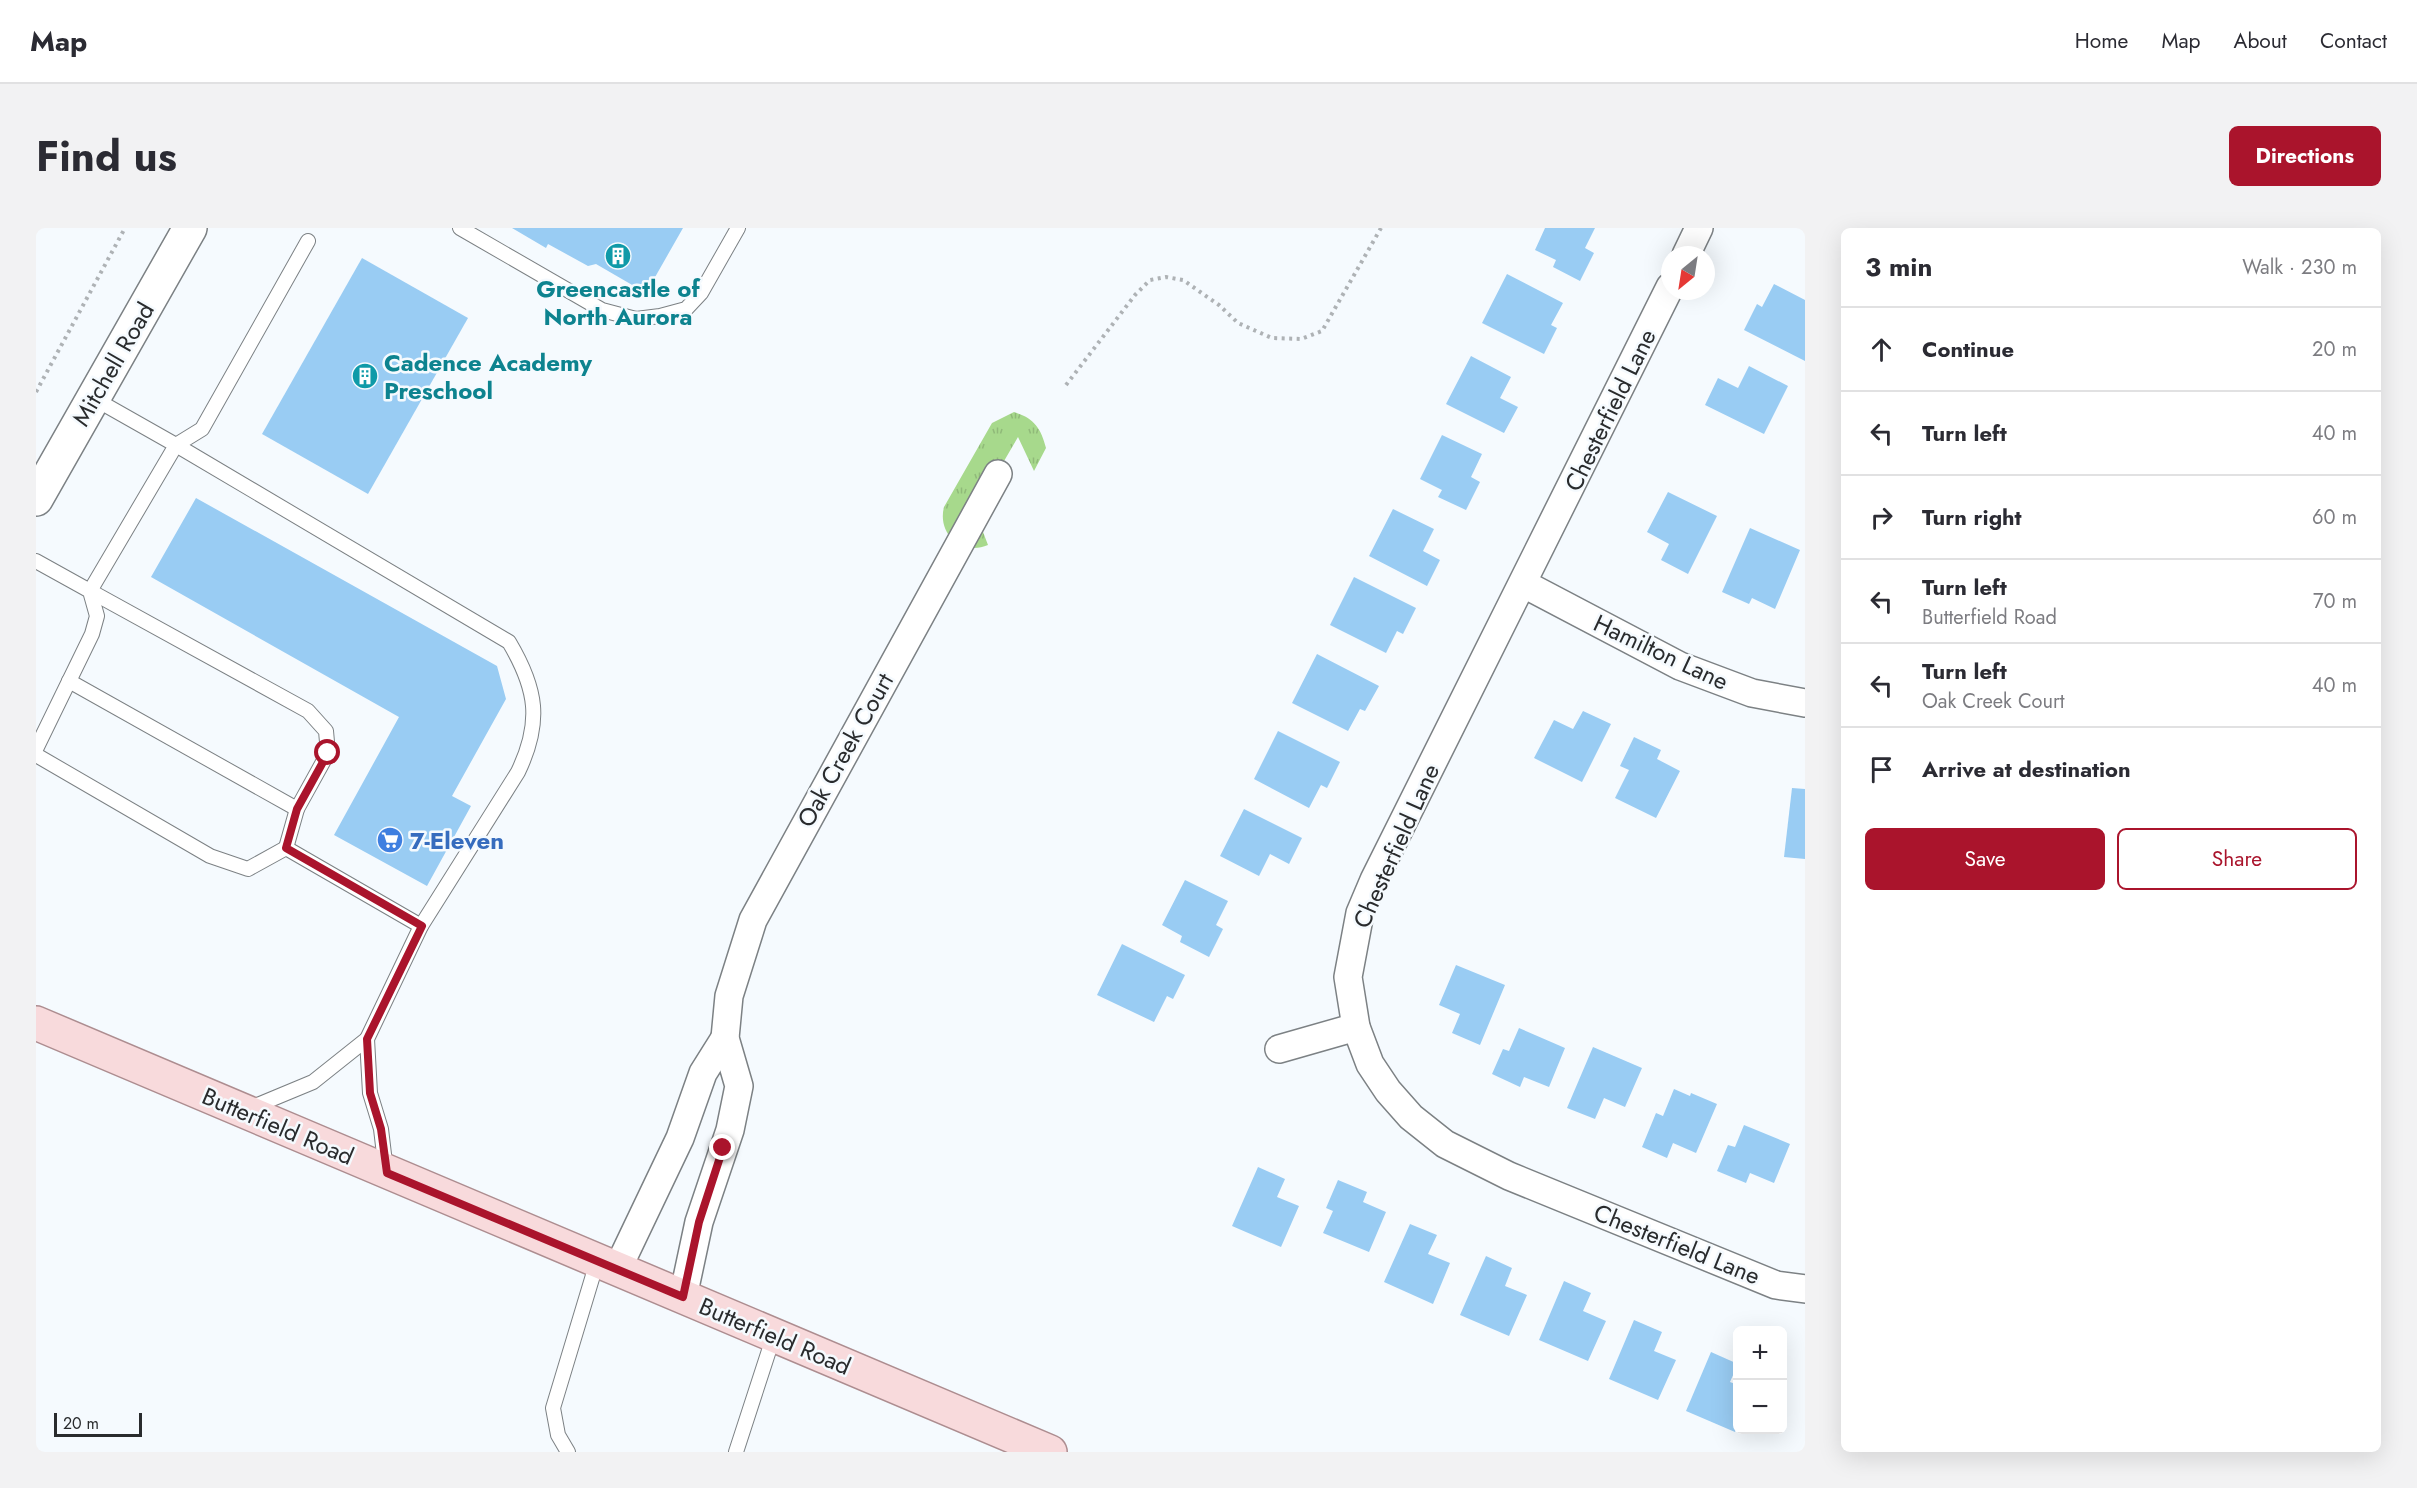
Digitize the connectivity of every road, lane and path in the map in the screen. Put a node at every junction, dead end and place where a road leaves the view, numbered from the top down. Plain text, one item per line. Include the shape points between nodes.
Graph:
1 (125, 228) edge
2 (190, 228) edge
3 (460, 228) edge
4 (738, 228) edge
5 (1381, 228) edge
6 (1699, 228) edge
7 (308, 241) dead end
8 (1690, 246) edge
9 (1664, 300) edge
10 (1066, 385) dead end
11 (36, 392) edge
12 (93, 399) junction
13 (176, 445) junction
14 (998, 474) dead end
15 (36, 499) edge
16 (36, 561) edge
17 (1524, 584) junction
18 (90, 591) junction
19 (69, 681) junction
20 (1805, 703) edge
21 (36, 749) edge
22 (36, 754) edge
23 (297, 809) junction
24 (286, 848) junction
25 (422, 926) junction
26 (36, 1023) edge
27 (1356, 1027) junction
28 (725, 1038) junction
29 (367, 1039) junction
30 (1279, 1049) dead end
31 (243, 1111) junction
32 (387, 1173) junction
33 (607, 1266) junction
34 (1805, 1289) edge
35 (683, 1297) junction
36 (774, 1335) junction
37 (568, 1452) edge
38 (736, 1452) edge
39 (1050, 1452) edge

1 - 11 path
2 - 12 street, Mitchell Road
3 - 4 lane via 603,310 636,319 686,309 701,293
5 - 10 path via 1322,331 1301,339 1272,338 1238,322 1183,280 1150,280
6 - 8 street
7 - 13 lane via 202,429
9 - 17 street, Chesterfield Lane
12 - 13 lane
12 - 15 street, Mitchell Road
13 - 18 lane
13 - 25 lane via 494,632 508,642 520,661 534,712 530,747
14 - 28 street, Oak Creek Court via 753,920 729,996
16 - 18 lane
17 - 20 street, Hamilton Lane via 1680,666 1752,693
17 - 27 street, Chesterfield Lane via 1393,840 1360,913 1348,977
18 - 19 lane via 97,616
18 - 23 lane via 308,711 326,731 328,753
19 - 21 lane
19 - 23 lane
22 - 24 lane via 210,856 248,869
23 - 24 lane
24 - 25 lane
25 - 29 lane
26 - 31 main road, Butterfield Road
27 - 30 street
27 - 34 street, Chesterfield Lane via 1370,1064 1388,1091 1411,1117 1445,1144 1509,1176 1776,1285
28 - 33 street, Oak Creek Court via 703,1073 680,1138
28 - 35 street, Oak Creek Court via 739,1086 730,1130 699,1222
29 - 31 lane via 313,1082
29 - 32 lane via 370,1093 381,1129
31 - 32 main road, Butterfield Road
32 - 33 main road, Butterfield Road
33 - 35 main road, Butterfield Road
33 - 37 lane via 553,1408 558,1436
35 - 36 main road, Butterfield Road
36 - 38 lane
36 - 39 main road, Butterfield Road

